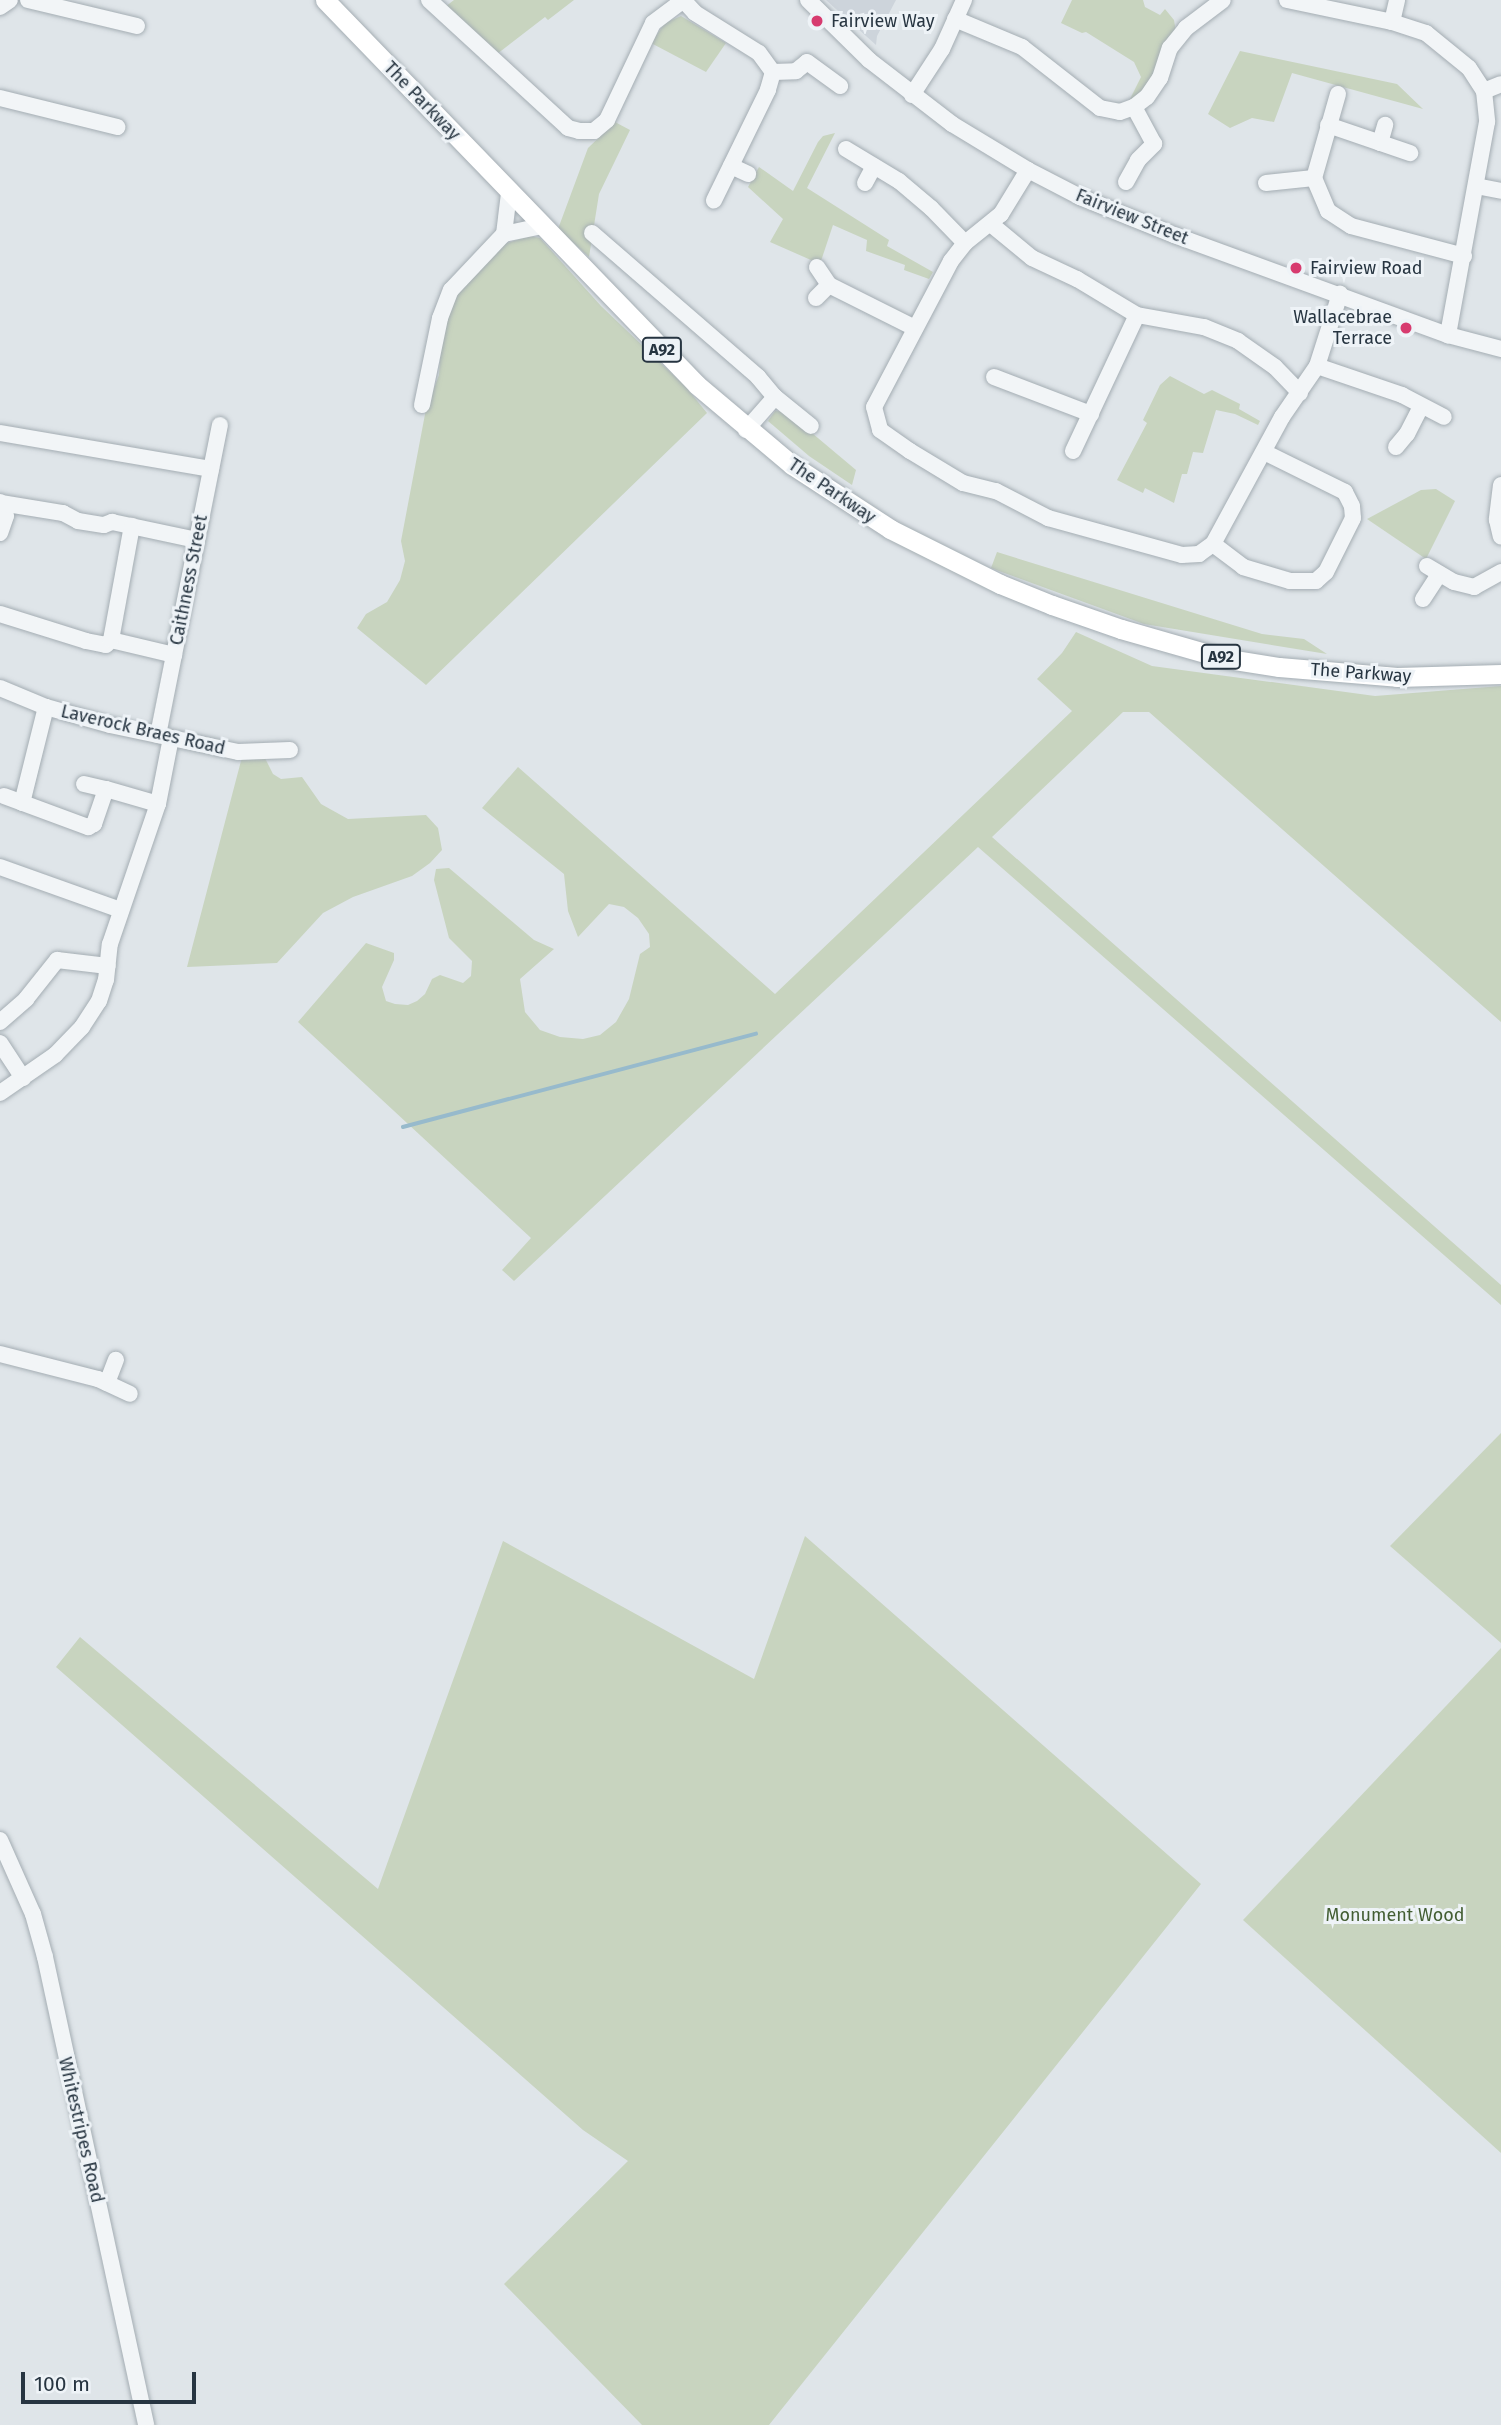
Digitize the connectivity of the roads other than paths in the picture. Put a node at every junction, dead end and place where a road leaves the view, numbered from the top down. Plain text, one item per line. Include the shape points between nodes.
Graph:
1 (10, 0) edge
2 (28, 0) edge
3 (325, 0) edge
4 (429, 0) edge
5 (684, 0) edge
6 (808, 0) edge
7 (964, 0) edge
8 (1223, 0) edge
9 (1397, 0) edge
10 (1290, 2) edge
11 (0, 7) edge
12 (955, 19) junction
13 (1392, 22) junction
14 (136, 26) dead end
15 (772, 72) junction
16 (1501, 84) edge
17 (840, 86) dead end
18 (1484, 91) junction
19 (912, 94) junction
20 (1338, 94) dead end
21 (0, 98) edge
22 (1134, 107) junction
23 (1328, 125) junction
24 (1385, 125) dead end
25 (117, 127) dead end
26 (1380, 143) junction
27 (846, 149) dead end
28 (1410, 153) dead end
29 (731, 166) junction
30 (874, 166) junction
31 (1028, 170) junction
32 (748, 174) dead end
33 (1314, 178) junction
34 (1126, 182) dead end
35 (865, 183) dead end
36 (1266, 183) dead end
37 (1476, 186) junction
38 (1501, 191) edge
39 (509, 193) junction
40 (714, 200) dead end
41 (992, 225) junction
42 (541, 226) junction
43 (592, 233) dead end
44 (504, 234) junction
45 (965, 243) junction
46 (1464, 256) junction
47 (817, 267) dead end
48 (830, 285) junction
49 (1340, 294) junction
50 (816, 298) dead end
51 (1137, 315) junction
52 (915, 328) junction
53 (1448, 335) junction
54 (1501, 349) edge
55 (1317, 366) junction
56 (994, 377) dead end
57 (1300, 393) junction
58 (775, 397) junction
59 (422, 405) dead end
60 (1421, 406) junction
61 (1091, 414) junction
62 (1444, 417) dead end
63 (220, 425) dead end
64 (811, 426) dead end
65 (746, 430) junction
66 (0, 433) edge
67 (1396, 447) dead end
68 (1073, 451) dead end
69 (1264, 452) junction
70 (211, 469) junction
71 (1501, 485) edge
72 (0, 502) edge
73 (132, 526) junction
74 (0, 533) edge
75 (1501, 537) edge
76 (197, 540) junction
77 (1213, 544) junction
78 (1501, 572) edge
79 (1423, 598) dead end
80 (0, 614) edge
81 (111, 640) junction
82 (174, 655) junction
83 (1501, 674) edge
84 (1, 690) edge
85 (46, 707) junction
86 (164, 736) junction
87 (290, 750) dead end
88 (84, 784) dead end
89 (106, 789) junction
90 (4, 796) dead end
91 (22, 803) junction
92 (158, 804) junction
93 (0, 867) edge
94 (121, 910) junction
95 (108, 966) junction
96 (0, 1022) edge
97 (0, 1044) edge
98 (23, 1078) junction
99 (0, 1093) edge
100 (0, 1354) edge
101 (116, 1360) dead end
102 (107, 1383) junction
103 (130, 1394) dead end
104 (0, 1840) edge
105 (146, 2425) edge

1 - 11 street
2 - 14 street
3 - 39 main road, The Parkway / A92
4 - 5 street via 568,128 594,131 607,120 653,23
5 - 15 street via 695,13 759,53
6 - 19 street, Fairview Street via 859,51
7 - 12 street
8 - 22 street via 1178,38 1154,89
9 - 13 street
10 - 13 street
12 - 19 street via 942,49
12 - 22 street via 1022,47 1100,108 1120,112
13 - 18 street via 1426,33 1469,68
15 - 17 street via 796,71 807,62
15 - 29 street via 768,90
16 - 18 street
18 - 37 street via 1487,122
19 - 31 street, Fairview Street
20 - 23 street
21 - 25 street
22 - 34 street via 1154,144
23 - 26 street
23 - 33 street
24 - 26 street
26 - 28 street
27 - 30 street
29 - 32 street
29 - 40 street
30 - 35 street
30 - 45 street via 931,208
31 - 41 street
31 - 49 street, Fairview Street via 1133,219
33 - 36 street
33 - 46 street via 1328,211 1351,226
37 - 38 street
37 - 46 street
39 - 42 main road, The Parkway / A92
39 - 44 street
41 - 45 street
41 - 51 street via 1032,258
42 - 44 street
42 - 65 main road, The Parkway / A92
43 - 58 street via 758,377
44 - 59 street via 447,298
45 - 52 street
46 - 53 street
47 - 48 street
48 - 50 street
48 - 52 street
49 - 53 street, Fairview Street
49 - 55 street
51 - 57 street via 1204,327 1237,341 1275,367
51 - 61 street
52 - 77 street via 874,407 880,430 963,483 996,491 1048,518 1182,555 1199,554
53 - 54 street, Fairview Street
55 - 57 street
55 - 60 street
56 - 61 street
57 - 69 street
58 - 64 street
58 - 65 street
60 - 62 street
60 - 67 street
61 - 68 street
63 - 70 street, Caithness Street
65 - 83 main road, The Parkway / A92 via 890,529 1000,584 1121,629 1222,658 1279,667 1397,677
66 - 70 street
69 - 77 street
69 - 77 street via 1345,492 1353,518 1326,572 1316,581 1290,582 1243,568
70 - 76 street, Caithness Street
71 - 75 street via 1497,520
72 - 73 street via 63,513 78,521
72 - 74 street via 6,516
73 - 76 street
73 - 81 street
76 - 82 street, Caithness Street
78 - 79 street via 1474,587 1454,583 1433,570
80 - 81 street via 106,645
81 - 82 street
82 - 86 street, Caithness Street
84 - 85 street, Laverock Braes Road
85 - 86 street, Laverock Braes Road
85 - 91 street
86 - 87 street, Laverock Braes Road via 238,752
86 - 92 street, Caithness Street
88 - 89 street
89 - 91 street via 88,827
89 - 92 street
90 - 91 street
92 - 94 street, Caithness Street
93 - 94 street
94 - 95 street, Caithness Street
95 - 96 street via 57,960 26,999
95 - 98 street, Caithness Street via 99,1002 82,1027 55,1055
97 - 98 street
98 - 99 street, Caithness Street
100 - 102 street
101 - 102 street
102 - 103 street
104 - 105 street, Whitestripes Road via 33,1914 45,1957

